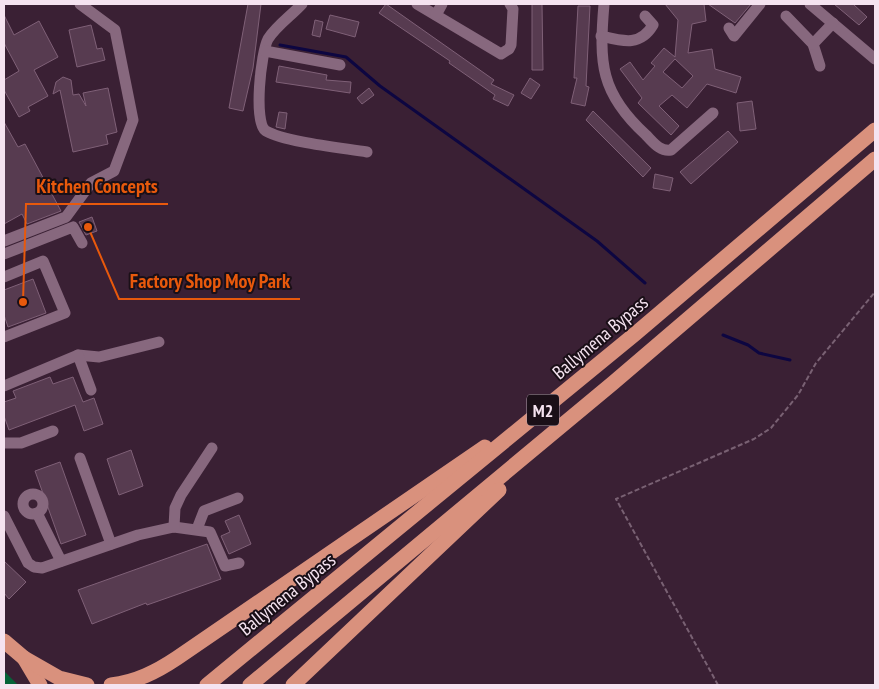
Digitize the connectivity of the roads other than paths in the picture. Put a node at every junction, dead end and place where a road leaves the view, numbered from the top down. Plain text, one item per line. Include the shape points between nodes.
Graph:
1 (80, 4) edge
2 (302, 4) edge
3 (418, 4) edge
4 (442, 4) edge
5 (510, 4) edge
6 (604, 4) edge
7 (760, 4) edge
8 (810, 4) edge
9 (436, 15) junction
10 (645, 16) dead end
11 (786, 16) dead end
12 (833, 23) junction
13 (729, 28) dead end
14 (601, 36) junction
15 (813, 44) junction
16 (265, 51) junction
17 (873, 53) edge
18 (340, 65) dead end
19 (820, 66) dead end
20 (713, 113) dead end
21 (875, 130) edge
22 (367, 152) dead end
23 (875, 159) edge
24 (4, 240) edge
25 (82, 243) dead end
26 (4, 254) edge
27 (4, 277) edge
28 (726, 288) junction
29 (635, 334) junction
30 (4, 337) edge
31 (158, 342) dead end
32 (78, 355) junction
33 (4, 386) edge
34 (91, 390) dead end
35 (53, 431) dead end
36 (4, 443) edge
37 (212, 448) dead end
38 (80, 458) dead end
39 (238, 498) dead end
40 (37, 513) dead end
41 (4, 516) edge
42 (174, 527) junction
43 (197, 529) junction
44 (112, 544) junction
45 (61, 561) junction
46 (239, 563) dead end
47 (4, 641) edge
48 (24, 658) junction
49 (40, 685) edge
50 (87, 685) edge
51 (111, 685) edge
52 (207, 685) edge
53 (250, 685) edge
54 (293, 685) edge

1 - 24 street via 115,30 133,120 114,171 91,183 66,218
2 - 16 street via 278,26
3 - 9 street
4 - 9 street
5 - 9 street via 513,10 511,44 501,54
6 - 14 street
7 - 13 street via 734,36
8 - 12 street
10 - 14 street via 653,25 642,38 624,42
11 - 15 street
12 - 15 street
12 - 17 street
14 - 20 street via 604,75 613,98 632,122 660,148 668,151 674,148
15 - 19 street
16 - 18 street
16 - 22 street via 258,109 261,126 266,131
21 - 29 highway, Ballymena Bypass / M2
23 - 28 highway, M2
25 - 26 street via 73,227
27 - 30 street via 43,262 65,313
28 - 53 highway, M2
28 - 54 highway, M2 via 463,522
29 - 51 highway, M2 via 524,421 177,658 153,674
29 - 52 highway, Ballymena Bypass / M2
31 - 32 street via 98,357
32 - 33 street
32 - 34 street
35 - 36 street via 21,443
37 - 42 street via 181,495 175,508
38 - 44 street
39 - 43 street via 204,511
40 - 45 street
41 - 45 street via 28,563 42,568
42 - 43 street
42 - 44 street
43 - 46 street via 210,532 225,566
44 - 45 street
47 - 48 highway
48 - 49 highway
48 - 50 highway via 59,678

